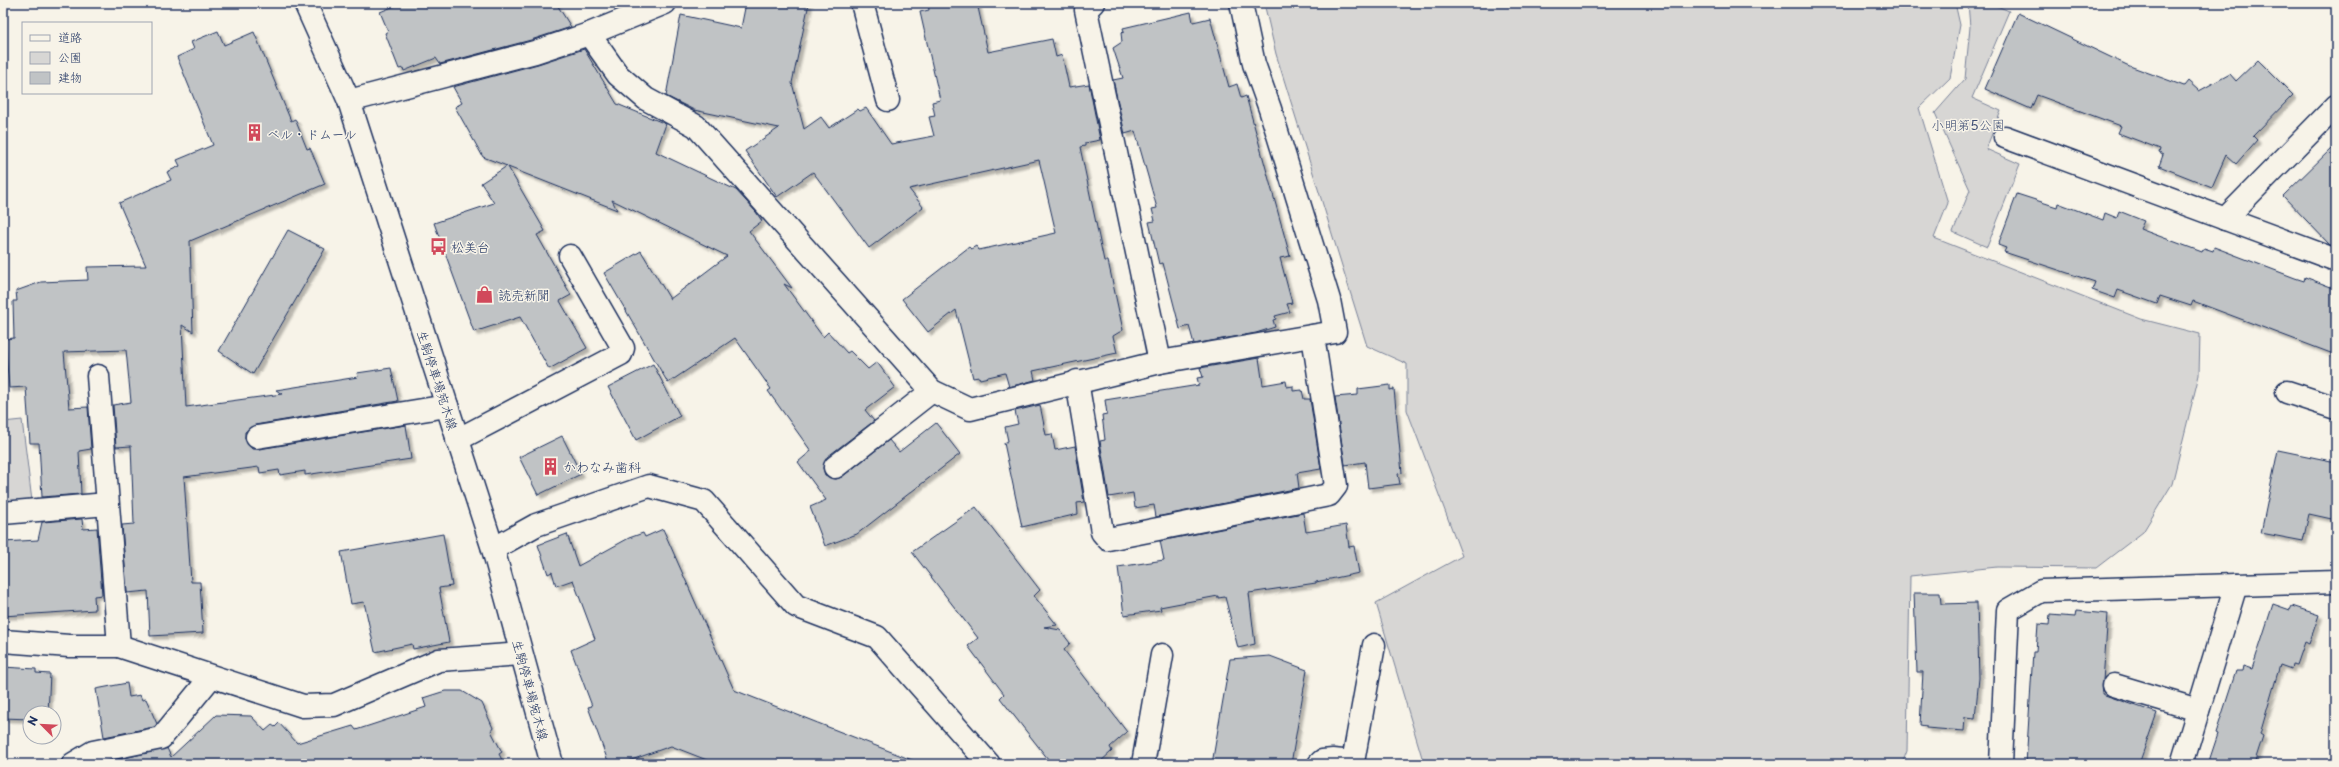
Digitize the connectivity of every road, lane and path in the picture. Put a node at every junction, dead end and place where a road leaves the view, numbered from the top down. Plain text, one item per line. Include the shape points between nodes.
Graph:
1 (305, 3) edge
2 (665, 3) edge
3 (862, 3) edge
4 (1093, 3) edge
5 (1241, 3) edge
6 (589, 34) junction
7 (888, 100) dead end
8 (349, 101) junction
9 (2336, 106) edge
10 (2005, 137) dead end
11 (2225, 219) junction
12 (570, 256) dead end
13 (2336, 260) edge
14 (1313, 336) junction
15 (1160, 362) junction
16 (98, 376) dead end
17 (1077, 382) junction
18 (932, 391) junction
19 (2287, 392) dead end
20 (447, 406) junction
21 (2336, 408) edge
22 (258, 437) dead end
23 (457, 440) junction
24 (835, 467) dead end
25 (107, 504) junction
26 (3, 513) edge
27 (493, 549) junction
28 (2336, 582) edge
29 (2236, 585) junction
30 (3, 640) edge
31 (1374, 645) dead end
32 (119, 646) junction
33 (521, 654) junction
34 (1162, 655) dead end
35 (211, 677) junction
36 (2114, 685) dead end
37 (2198, 710) junction
38 (73, 764) edge
39 (552, 764) edge
40 (989, 764) edge
41 (1143, 764) edge
42 (1319, 764) edge
43 (2001, 764) edge
44 (2182, 764) edge

1 - 8 street, 生駒停車場宛木線
2 - 6 street
3 - 7 street
4 - 15 street via 1086,10
5 - 14 street via 1254,64 1329,300 1335,332
6 - 8 street via 535,52
6 - 18 street via 618,75 646,99 696,126
8 - 20 street, 生駒停車場宛木線
9 - 11 street
10 - 11 street
11 - 13 street
12 - 23 street via 623,348 621,354
14 - 15 street
14 - 17 street via 1336,486 1329,495 1108,539 1102,532
15 - 17 street
16 - 25 street
17 - 18 street via 970,409
18 - 24 street
19 - 21 street
20 - 22 street
20 - 23 street, 生駒停車場宛木線
23 - 27 street, 生駒停車場宛木線
25 - 26 street
25 - 32 street
27 - 33 street, 生駒停車場宛木線
27 - 40 street via 536,525 649,486 704,501 796,606 877,637
28 - 29 street
29 - 37 street
29 - 43 street via 2041,591 2008,610
30 - 32 street via 69,646
31 - 42 street via 1353,762 1333,760 1322,761
32 - 35 street
33 - 35 street via 440,660 334,705 303,706
33 - 39 street, 生駒停車場宛木線
34 - 41 street
35 - 38 street via 161,738 93,752
36 - 37 street
37 - 44 street

